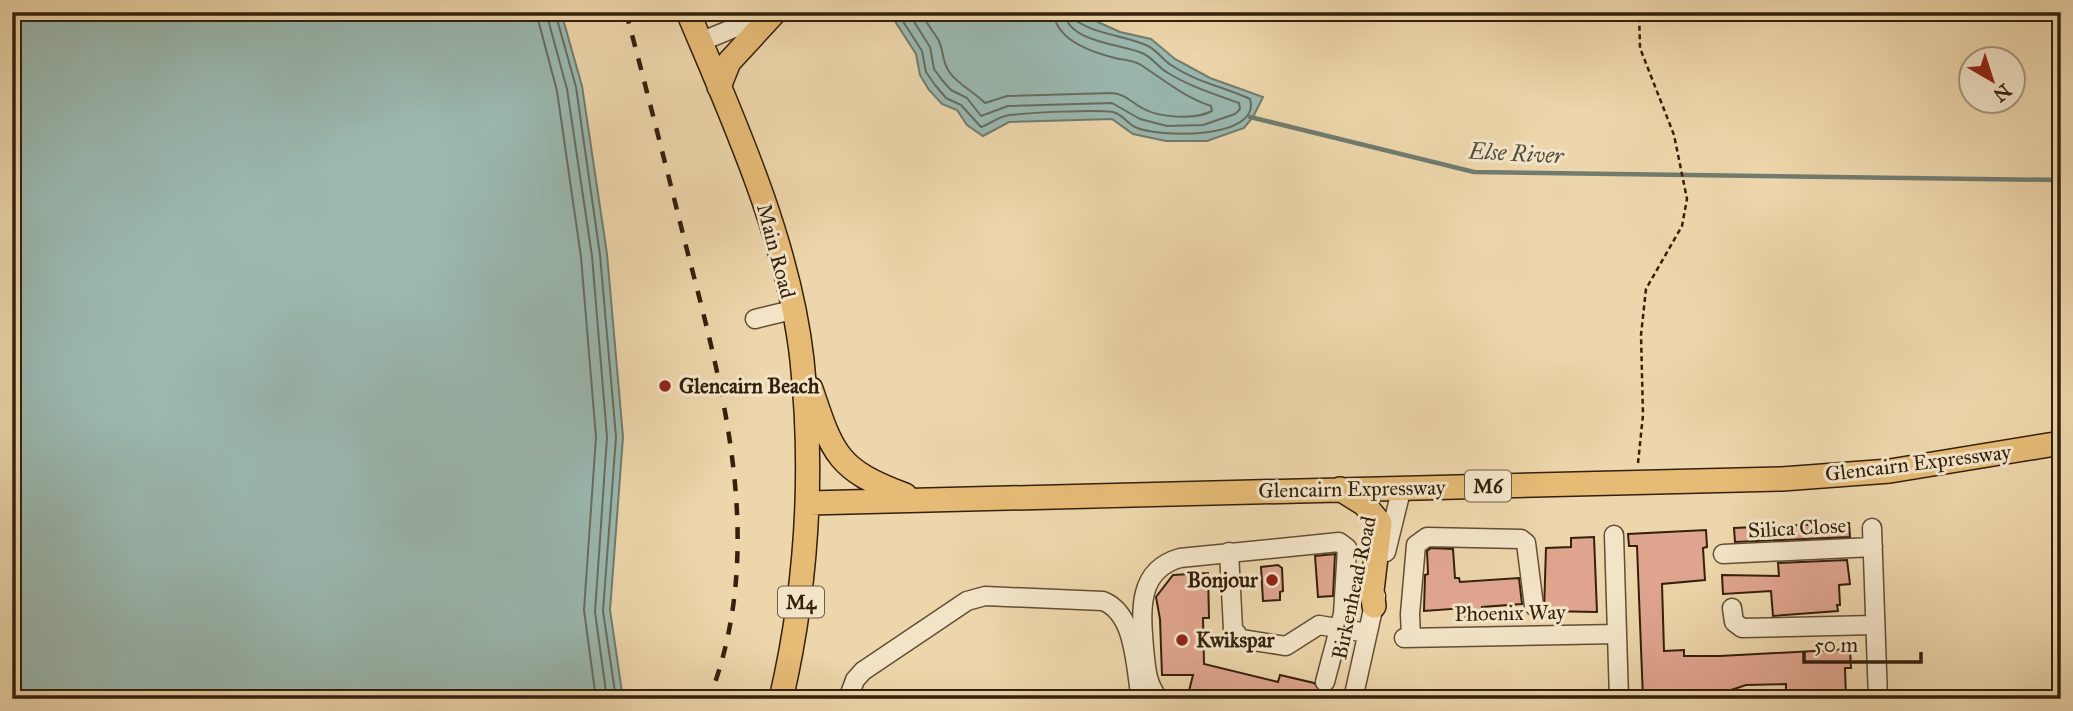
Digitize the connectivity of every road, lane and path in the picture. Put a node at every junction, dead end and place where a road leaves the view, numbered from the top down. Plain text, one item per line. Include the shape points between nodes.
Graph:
1 (773, 12) edge
2 (1639, 12) edge
3 (693, 14) edge
4 (700, 42) junction
5 (719, 87) junction
6 (792, 310) junction
7 (755, 319) dead end
8 (802, 360) junction
9 (2061, 443) edge
10 (1636, 484) junction
11 (1402, 487) junction
12 (1340, 489) junction
13 (914, 498) junction
14 (809, 503) junction
15 (1872, 528) dead end
16 (1614, 535) dead end
17 (1873, 547) junction
18 (1228, 552) junction
19 (1723, 554) dead end
20 (1142, 601) junction
21 (1374, 606) junction
22 (1534, 606) dead end
23 (1731, 608) dead end
24 (1122, 614) junction
25 (1875, 625) junction
26 (1339, 628) junction
27 (1367, 633) junction
28 (1617, 634) junction
29 (1325, 682) dead end
30 (781, 699) edge
31 (848, 699) edge
32 (1141, 699) edge
33 (1158, 699) edge
34 (1353, 699) edge
35 (1619, 699) edge
36 (1878, 699) edge

1 - 4 street
1 - 5 main road via 729,62
2 - 10 path via 1640,48 1674,135 1687,199 1682,226 1646,289
3 - 4 main road, Main Road / M4
4 - 5 main road, Main Road / M4
5 - 6 main road, Main Road / M4 via 758,186
6 - 7 street
6 - 8 main road, Main Road / M4
8 - 13 main road via 823,426 841,459 869,480
8 - 14 main road, Main Road / M4
9 - 10 main road, Glencairn Expressway / M6 via 1890,471
10 - 11 main road, Glencairn Expressway / M6
11 - 12 main road, Glencairn Expressway / M6
11 - 21 street, Birkenhead Road
12 - 13 main road, Glencairn Expressway / M6
12 - 21 main road via 1364,504 1380,523
13 - 14 main road, Glencairn Expressway / M6
14 - 30 main road, M4 via 802,596
15 - 17 street
16 - 28 street
17 - 19 street, Silica Close
17 - 25 street
18 - 20 street via 1168,561 1153,574
18 - 26 street via 1233,629 1241,639 1280,647 1319,625
18 - 26 street via 1342,543 1347,548
20 - 24 street
20 - 33 street via 1147,671
21 - 27 street, Birkenhead Road
22 - 28 street, Phoenix Way via 1526,542 1521,539 1427,537 1416,545 1408,638
23 - 25 street via 1734,622 1742,628
24 - 31 street via 1103,601 973,598 863,671
24 - 32 street
25 - 36 street
26 - 27 street
26 - 29 street
27 - 34 street, Birkenhead Road
28 - 35 street

